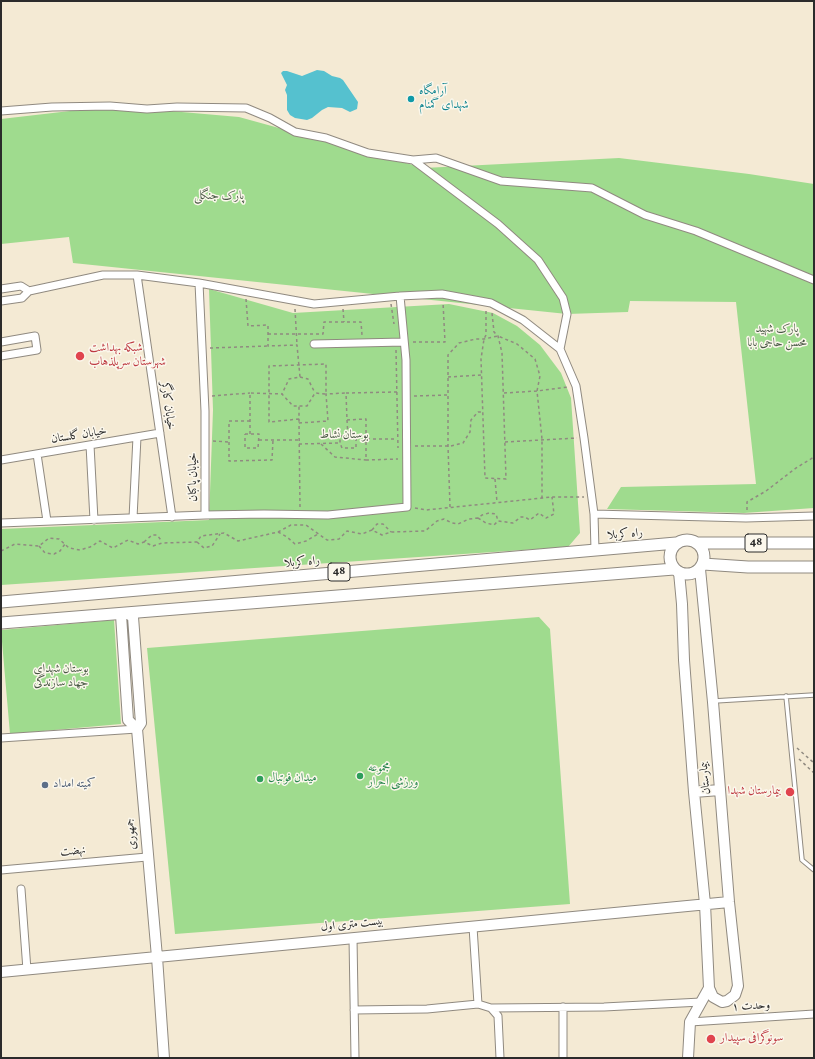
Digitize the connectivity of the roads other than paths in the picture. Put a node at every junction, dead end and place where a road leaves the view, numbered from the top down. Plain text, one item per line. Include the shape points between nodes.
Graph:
1 (1, 111) edge
2 (413, 160) junction
3 (137, 275) junction
4 (814, 280) edge
5 (199, 283) junction
6 (1, 288) edge
7 (29, 291) junction
8 (400, 296) junction
9 (1, 301) edge
10 (1, 342) edge
11 (404, 342) junction
12 (314, 344) dead end
13 (560, 349) junction
14 (1, 356) edge
15 (160, 433) junction
16 (137, 437) junction
17 (90, 445) junction
18 (37, 454) junction
19 (1, 460) edge
20 (594, 514) junction
21 (205, 515) junction
22 (814, 516) edge
23 (172, 517) junction
24 (133, 518) junction
25 (94, 520) junction
26 (47, 521) junction
27 (1, 523) edge
28 (676, 543) junction
29 (698, 543) junction
30 (814, 544) edge
31 (595, 550) junction
32 (702, 566) junction
33 (814, 566) edge
34 (676, 570) junction
35 (1, 602) edge
36 (126, 613) junction
37 (1, 623) edge
38 (814, 695) edge
39 (786, 696) junction
40 (713, 702) junction
41 (136, 728) junction
42 (1, 738) edge
43 (720, 790) junction
44 (694, 792) junction
45 (148, 857) junction
46 (1, 870) edge
47 (814, 870) edge
48 (21, 889) dead end
49 (729, 902) junction
50 (705, 904) junction
51 (473, 926) junction
52 (353, 938) junction
53 (157, 957) junction
54 (27, 970) junction
55 (1, 972) edge
56 (708, 988) junction
57 (701, 1002) junction
58 (478, 1004) junction
59 (563, 1007) junction
60 (491, 1008) junction
61 (354, 1010) junction
62 (814, 1014) edge
63 (690, 1022) junction
64 (164, 1058) edge
65 (355, 1058) edge
66 (500, 1058) edge
67 (563, 1058) edge
68 (688, 1058) edge

1 - 2 street via 110,106 147,109 246,108 295,132 326,138 368,153
2 - 4 street via 436,158 501,181 592,188 645,215 696,231
2 - 13 street via 498,224 538,260 563,298 567,314
3 - 5 street
3 - 7 street via 104,275
3 - 15 street, خیابان کارگر
5 - 8 street via 314,304
5 - 21 street, خیابان پاکبان via 204,397
6 - 7 street via 21,286
7 - 9 street via 22,298
8 - 11 street
8 - 13 street via 442,294 488,302 523,320
10 - 14 street via 35,336 37,350
11 - 12 street
11 - 21 street via 407,507 328,515
13 - 20 street via 576,386
15 - 16 street, خیابان گلستان
15 - 23 street, خیابان کارگر
16 - 17 street, خیابان گلستان
16 - 24 street
17 - 18 street, خیابان گلستان
17 - 25 street
18 - 19 street, خیابان گلستان
18 - 26 street
20 - 22 street via 746,518
20 - 31 street
21 - 23 street, خیابان پاکبان
23 - 24 street, خیابان پاکبان
24 - 25 street, خیابان پاکبان
25 - 26 street, خیابان پاکبان
26 - 27 street, خیابان پاکبان
28 - 29 main road, 48 via 687,539
28 - 31 main road, راه کربلا / 48
28 - 34 main road via 670,558
29 - 30 main road, 48
29 - 32 main road via 704,552
31 - 35 main road, راه کربلا / 48
32 - 33 main road, 48
32 - 34 main road, 48 via 690,574
32 - 40 street, بیمارستان
34 - 36 main road, 48
34 - 44 street, بیمارستان via 682,604
36 - 37 main road, 48
36 - 41 street, جمهوری via 133,617 141,723
38 - 39 lane
39 - 40 lane
39 - 47 lane via 802,860
40 - 43 street, بیمارستان
41 - 42 street
41 - 45 street, جمهوری
43 - 44 street
43 - 49 street, بیمارستان
44 - 50 street, بیمارستان
45 - 46 street, نهضت
45 - 53 street, جمهوری
48 - 54 street
49 - 50 street, بیست متری اول
49 - 56 street, بیمارستان via 738,986 735,996 722,1002 713,997
50 - 51 street, بیست متری اول
50 - 56 street, بیمارستان
51 - 52 street, بیست متری اول
51 - 58 street
52 - 53 street, بیست متری اول
52 - 61 street
53 - 54 street, بیست متری اول
53 - 64 street, جمهوری
54 - 55 street, بیست متری اول
56 - 57 street
57 - 59 street
57 - 63 street
58 - 60 street
58 - 61 street via 427,1009
59 - 60 street
59 - 67 street
60 - 66 street via 498,1016
61 - 65 street
62 - 63 street, وحدت ۱
63 - 68 street

